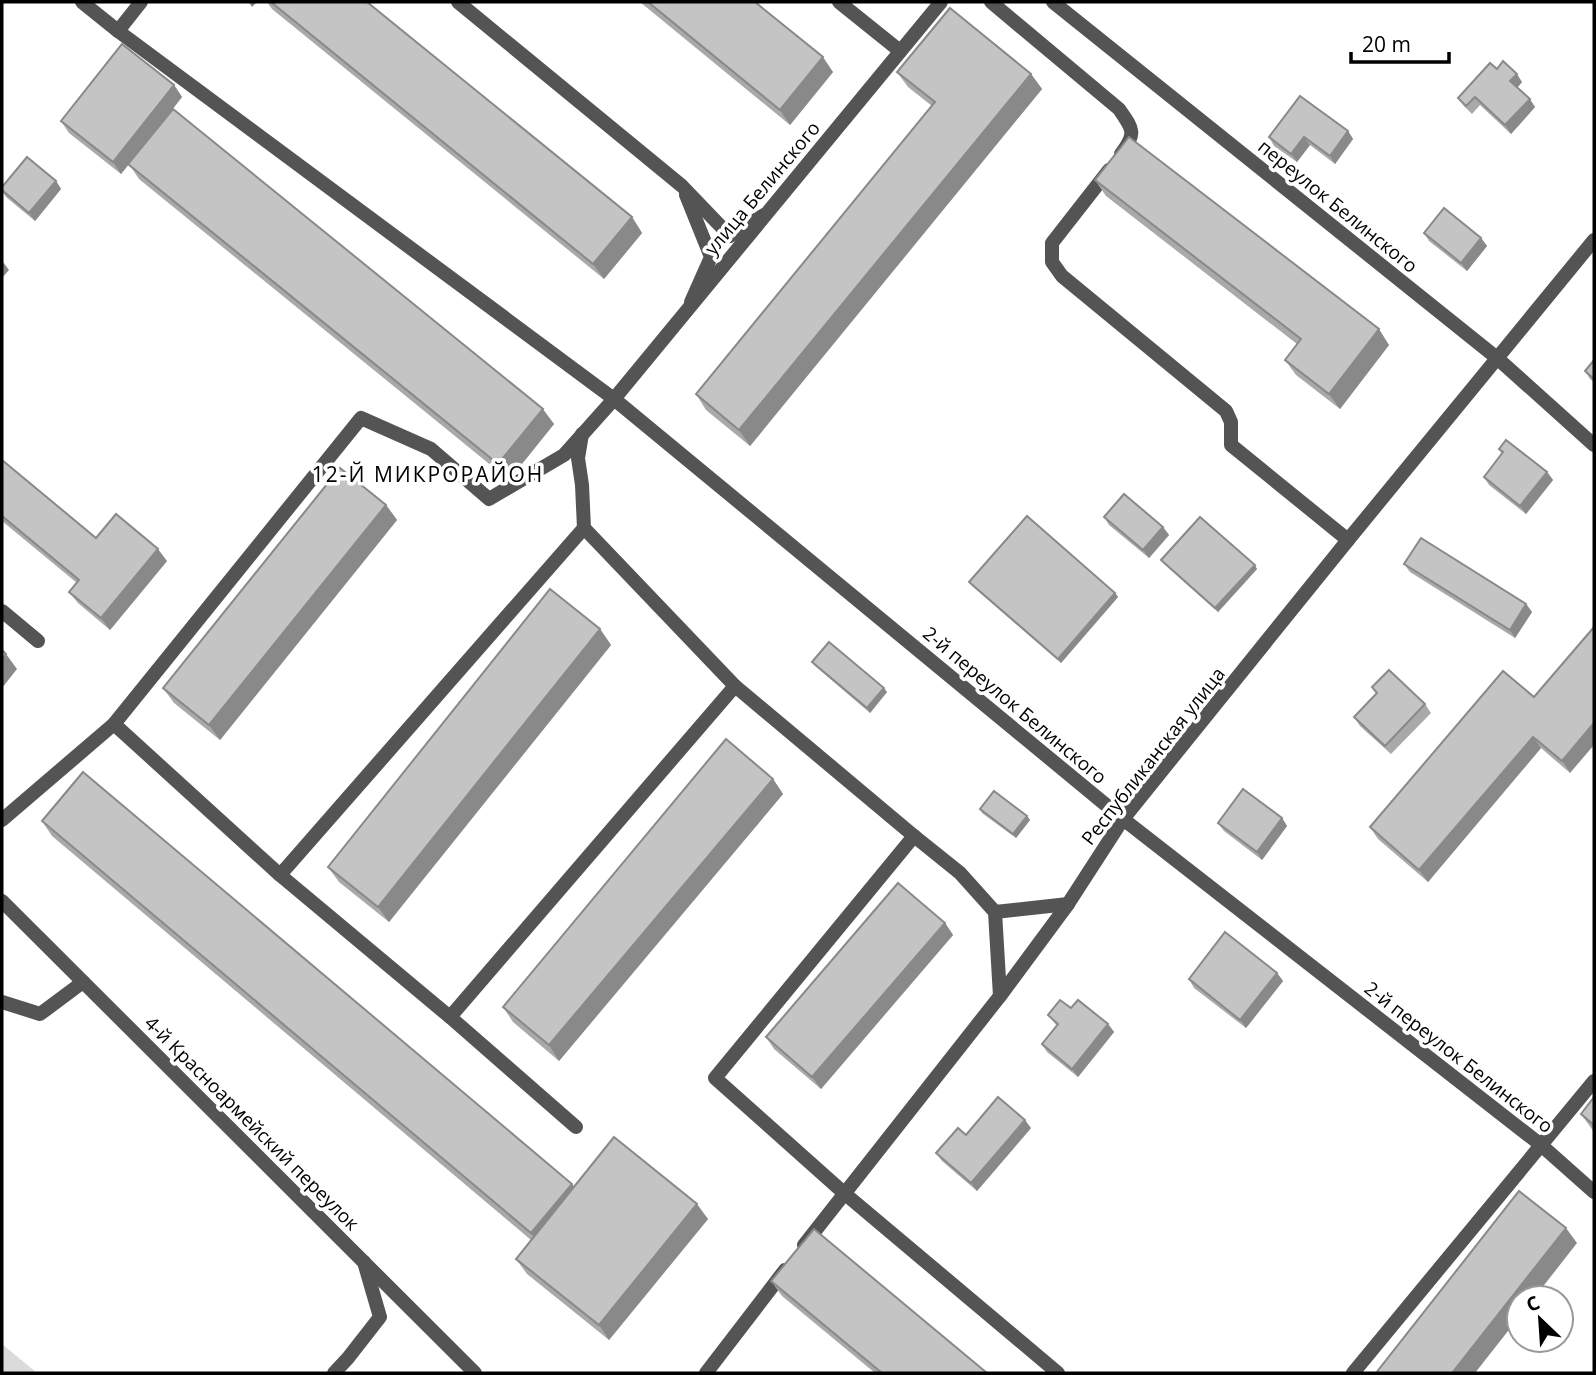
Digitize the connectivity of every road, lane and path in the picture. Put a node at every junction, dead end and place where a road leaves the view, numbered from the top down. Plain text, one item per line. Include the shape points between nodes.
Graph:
1 (82, 2) edge
2 (141, 2) edge
3 (458, 2) edge
4 (839, 2) edge
5 (941, 2) edge
6 (991, 2) edge
7 (1052, 2) edge
8 (118, 31) junction
9 (900, 51) junction
10 (682, 186) junction
11 (765, 214) junction
12 (1594, 240) edge
13 (689, 307) junction
14 (1497, 358) junction
15 (614, 399) junction
16 (582, 435) junction
17 (1594, 445) edge
18 (584, 528) junction
19 (1348, 540) junction
20 (2, 611) edge
21 (38, 641) dead end
22 (736, 686) junction
23 (114, 724) junction
24 (1123, 819) junction
25 (2, 820) edge
26 (914, 836) junction
27 (280, 875) junction
28 (2, 901) edge
29 (1068, 904) junction
30 (995, 912) junction
31 (83, 982) junction
32 (1000, 996) junction
33 (2, 1002) edge
34 (450, 1017) junction
35 (1594, 1081) edge
36 (576, 1127) dead end
37 (1541, 1145) junction
38 (1594, 1192) edge
39 (844, 1193) junction
40 (364, 1262) junction
41 (334, 1373) edge
42 (475, 1373) edge
43 (706, 1373) edge
44 (1058, 1373) edge
45 (1353, 1373) edge

1 - 8 street, 2-й переулок Белинского
2 - 8 street
3 - 10 street
4 - 9 street
5 - 9 street, улица Белинского
6 - 19 street via 1119,108 1131,126 1131,141 1052,243 1052,262 1062,276 1226,411 1231,445
7 - 14 street, переулок Белинского
8 - 15 street, 2-й переулок Белинского
9 - 11 street, улица Белинского
10 - 11 street via 730,236
10 - 13 street via 711,257
11 - 13 street, улица Белинского
12 - 14 street, Республиканская улица
13 - 15 street, улица Белинского
14 - 17 street, переулок Белинского
14 - 19 street, Республиканская улица
15 - 16 street, улица Белинского
15 - 24 street, 2-й переулок Белинского
16 - 18 street via 578,458
16 - 23 street, улица Белинского via 564,454 489,499 431,449 361,418
18 - 22 street
18 - 27 street
19 - 24 street, Республиканская улица
20 - 21 street
22 - 26 street
22 - 34 street
23 - 25 street
23 - 27 street
24 - 29 street, Республиканская улица
24 - 37 street, 2-й переулок Белинского
26 - 30 street via 960,873
26 - 39 street via 715,1078
27 - 34 street
28 - 31 street, 4-й Красноармейский переулок
29 - 30 street
29 - 32 street, Республиканская улица
30 - 32 street
31 - 33 street via 40,1014
31 - 40 street, 4-й Красноармейский переулок
32 - 39 street, Республиканская улица
34 - 36 street
35 - 37 street
37 - 38 street, 2-й переулок Белинского
37 - 45 street
39 - 43 street, Республиканская улица
39 - 44 street
40 - 41 street via 380,1317
40 - 42 street, 4-й Красноармейский переулок

